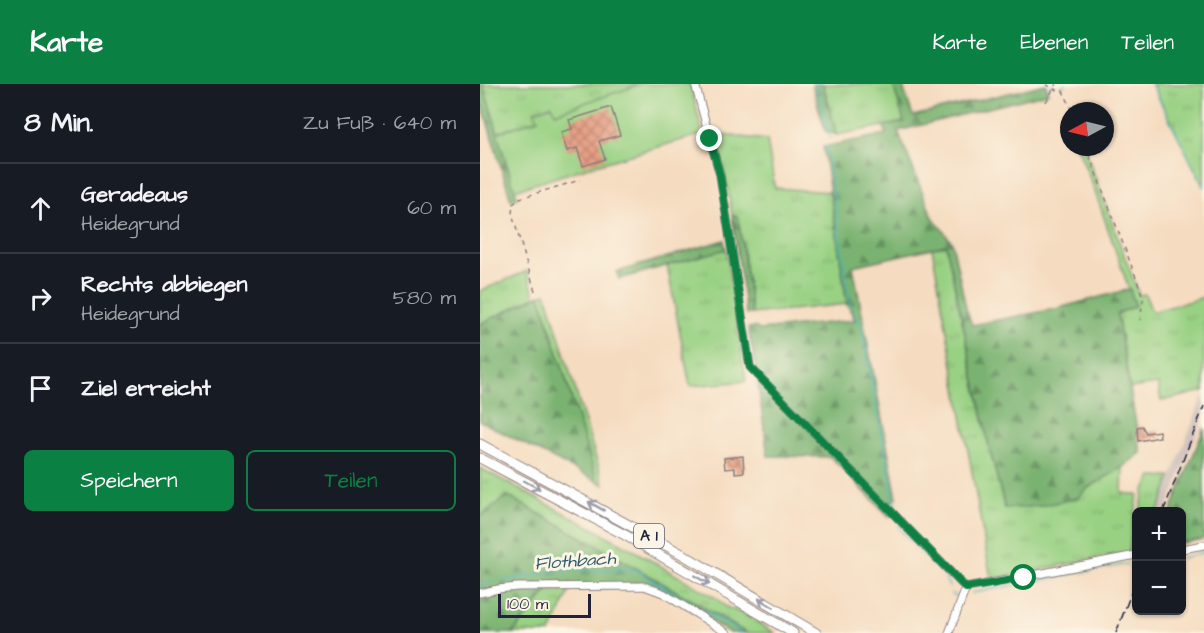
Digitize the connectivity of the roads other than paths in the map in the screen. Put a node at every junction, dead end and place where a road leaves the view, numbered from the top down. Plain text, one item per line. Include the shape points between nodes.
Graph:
1 (695, 84) edge
2 (480, 444) edge
3 (480, 458) edge
4 (1204, 545) edge
5 (1186, 548) edge
6 (1132, 556) edge
7 (966, 588) junction
8 (480, 593) edge
9 (727, 633) edge
10 (793, 633) edge
11 (816, 633) edge
12 (949, 633) edge

1 - 7 street via 720,175 750,367
11 -> 2 highway, A 1
3 -> 10 highway, A 1 via 635,541
4 - 5 street
6 - 7 street
7 - 12 street
8 - 9 street via 517,587 640,586 663,593

